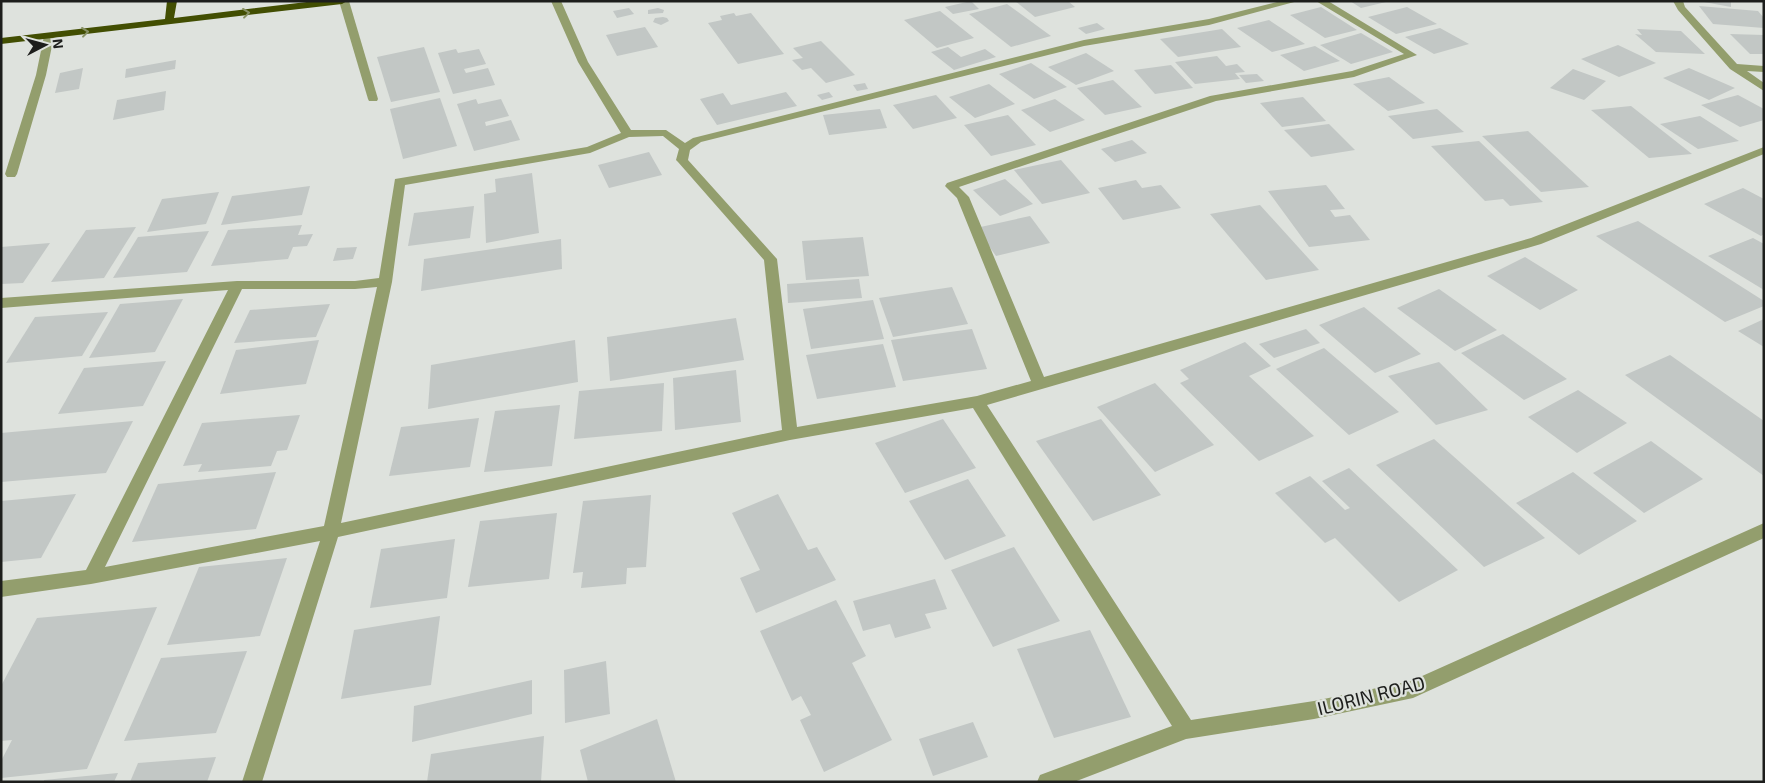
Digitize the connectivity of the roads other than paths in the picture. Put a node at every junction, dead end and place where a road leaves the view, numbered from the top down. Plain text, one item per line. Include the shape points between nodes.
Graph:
1 (172, 1) edge
2 (343, 1) edge
3 (556, 1) edge
4 (1293, 1) edge
5 (1321, 1) edge
6 (1678, 1) edge
7 (169, 22) junction
8 (48, 36) junction
9 (1, 41) edge
10 (1734, 67) junction
11 (1764, 69) edge
12 (1764, 88) edge
13 (373, 99) dead end
14 (627, 134) junction
15 (685, 148) junction
16 (1764, 150) edge
17 (11, 174) dead end
18 (385, 282) junction
19 (237, 285) junction
20 (1, 303) edge
21 (1038, 383) junction
22 (977, 402) junction
23 (790, 434) junction
24 (1764, 530) edge
25 (331, 532) junction
26 (91, 577) junction
27 (1, 589) edge
28 (1186, 730) junction
29 (252, 782) edge
30 (1047, 782) edge

1 - 7 highway
7 -> 2 highway
2 - 13 street
3 - 14 street via 583,62
4 - 15 street via 1209,22 1084,44 697,140
5 - 21 street via 1412,55 1354,74 1214,98 951,186 963,197
6 - 10 street
8 -> 7 highway
8 - 9 highway
8 - 17 street via 41,74
10 - 11 street
10 - 12 street
14 - 15 street via 666,133
14 - 18 street via 590,150 399,182
15 - 23 street via 682,160 770,259
16 - 21 street via 1536,241
18 - 19 street
18 - 25 street
19 - 20 street
19 - 26 street
21 - 22 street
22 - 23 street
22 - 28 street
23 - 25 street
24 - 28 street, ILORIN ROAD via 1412,688 1314,710
25 - 26 street
25 - 29 street
26 - 27 street
28 - 30 street, ILORIN ROAD

